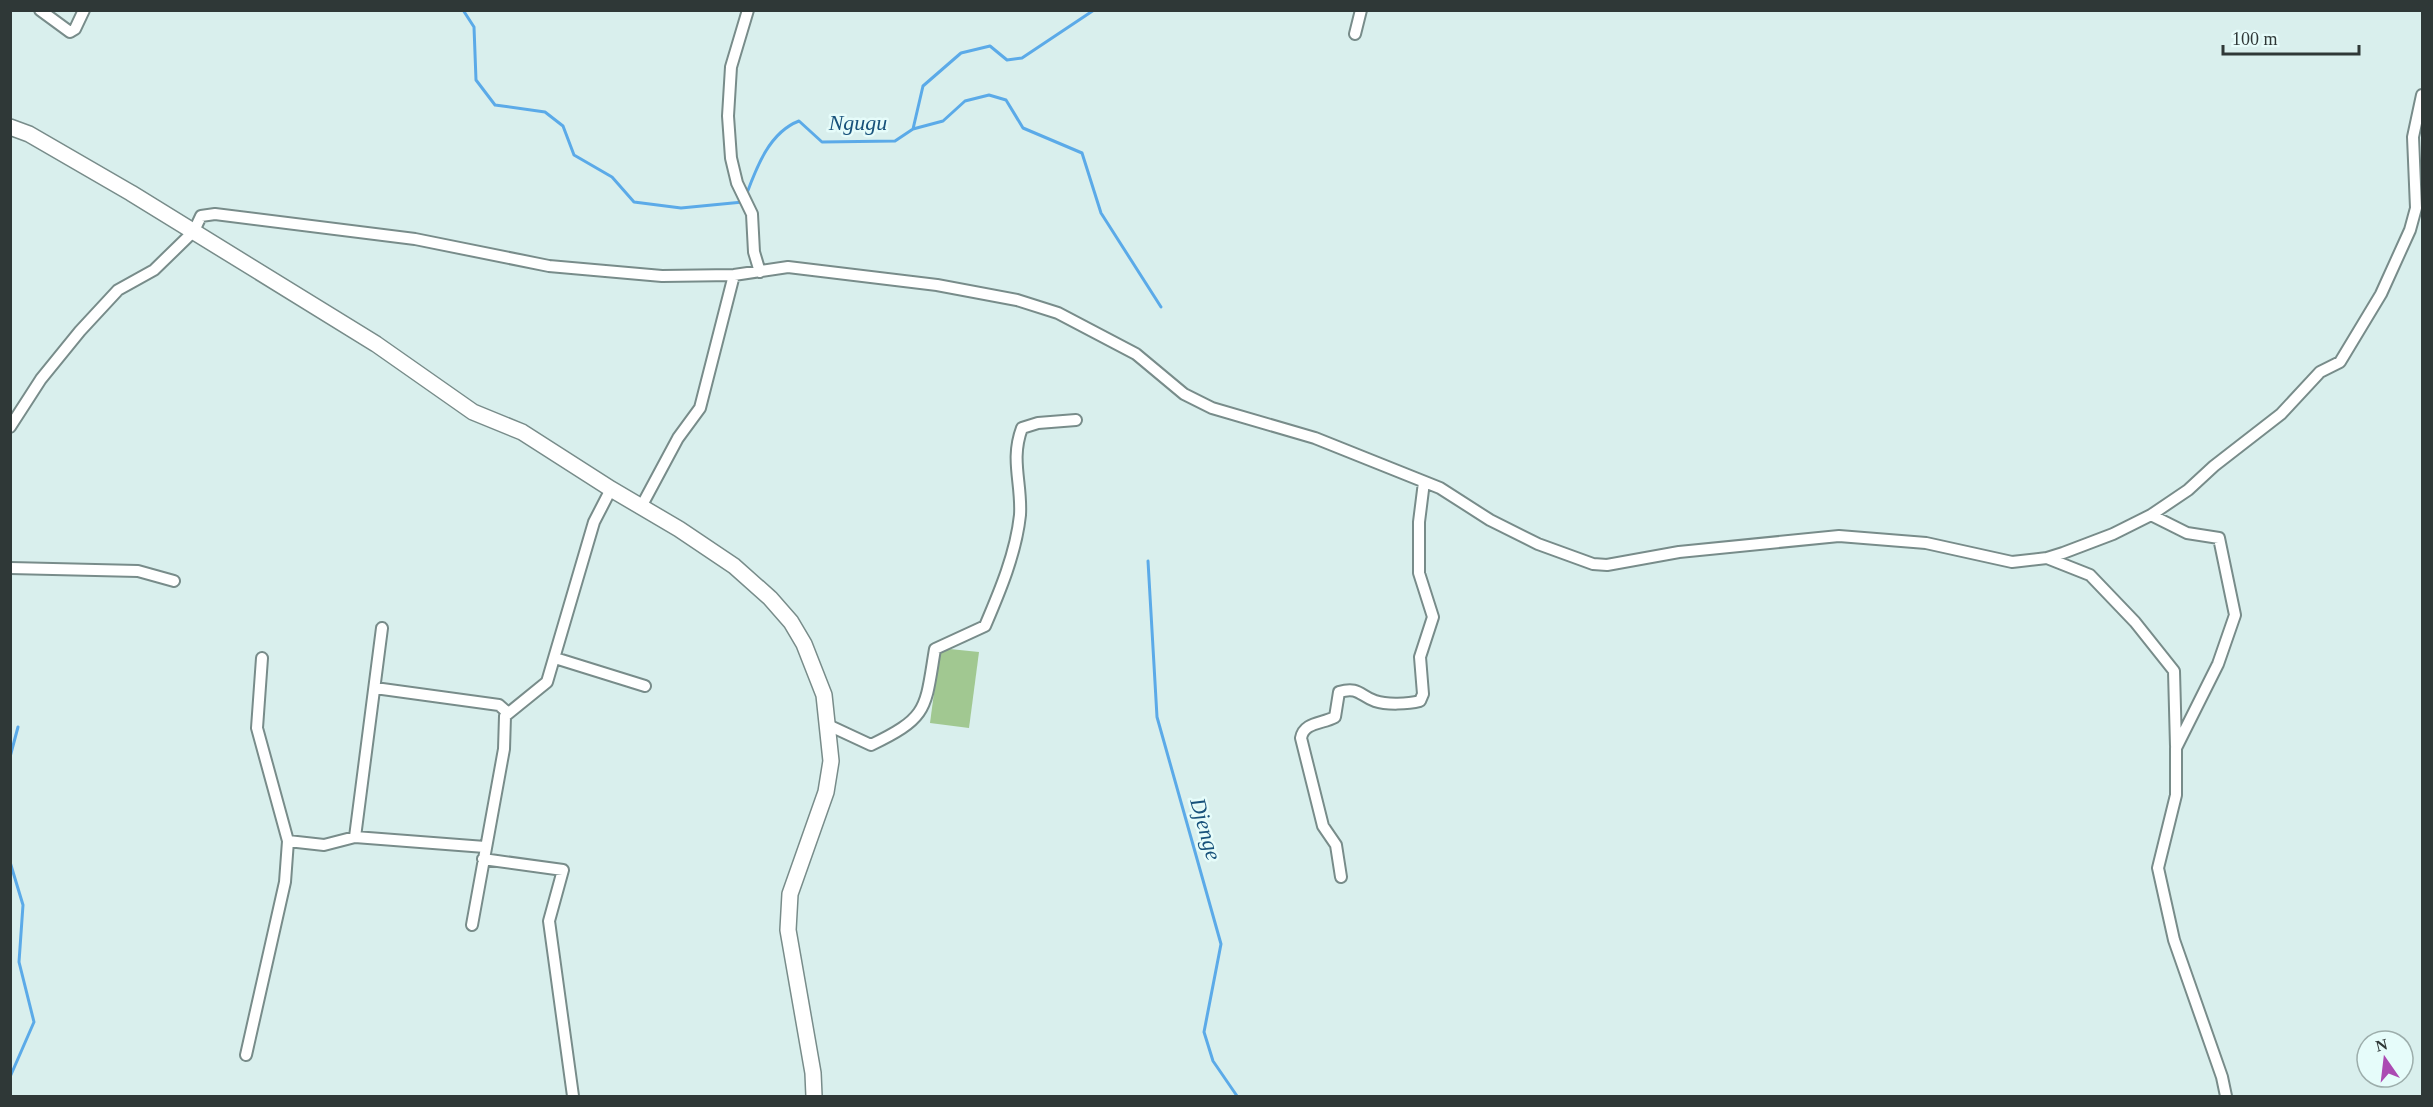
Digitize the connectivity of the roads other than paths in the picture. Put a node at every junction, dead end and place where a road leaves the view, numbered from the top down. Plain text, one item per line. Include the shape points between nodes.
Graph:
1 (40, 10) edge
2 (84, 10) edge
3 (748, 10) edge
4 (1361, 10) edge
5 (1355, 34) dead end
6 (2422, 95) edge
7 (10, 127) edge
8 (194, 231) junction
9 (760, 272) junction
10 (734, 275) junction
11 (1076, 420) dead end
12 (10, 427) edge
13 (1424, 482) junction
14 (611, 489) junction
15 (641, 507) junction
16 (2151, 515) junction
17 (2047, 558) junction
18 (10, 568) edge
19 (174, 581) dead end
20 (382, 628) dead end
21 (262, 658) dead end
22 (555, 658) junction
23 (645, 686) dead end
24 (375, 688) junction
25 (508, 713) junction
26 (828, 725) junction
27 (2176, 748) junction
28 (355, 837) junction
29 (288, 841) junction
30 (484, 853) junction
31 (1341, 877) dead end
32 (472, 925) dead end
33 (246, 1055) dead end
34 (573, 1096) edge
35 (814, 1096) edge
36 (2226, 1096) edge

1 - 2 street via 70,32
3 - 9 street via 730,67 728,116 736,178 752,214 754,252
4 - 5 street
6 - 16 street via 2414,137 2416,208 2410,230 2381,294 2340,363 2320,372 2281,414
7 - 8 main road
8 - 10 street via 201,216 215,214 415,239 549,266 662,276
8 - 12 street via 154,270 118,290 41,379
8 - 14 main road via 376,344 473,412 522,432
9 - 10 street
9 - 13 street via 788,267 937,285 992,294 1058,313 1136,354 1184,394 1212,408 1315,438
10 - 15 street via 700,408 678,438
11 - 26 street via 1022,428 1015,445 1020,515 1005,579 985,626 935,649 927,699 919,715 897,733 871,745
13 - 17 street via 1538,544 1593,564 1839,536 1926,543 2012,562
13 - 31 street via 1419,573 1433,617 1420,657 1420,701 1376,702 1359,690 1345,690 1336,699 1335,717 1302,731 1323,826 1336,845
14 - 15 main road
14 - 22 street via 594,522
15 - 26 main road via 734,566 770,598 804,644 824,695
16 - 17 street via 2113,534
16 - 27 street via 2187,533 2219,538 2235,615 2218,664
17 - 27 street via 2090,575 2175,671
18 - 19 street via 138,570
20 - 24 street
21 - 29 street via 257,728
22 - 23 street
22 - 25 street via 547,682
24 - 25 street via 499,705
24 - 28 street
25 - 30 street
26 - 35 main road via 831,761 826,792 790,894 788,930
27 - 36 street via 2176,795 2158,868 2174,940
28 - 29 street via 324,845
28 - 30 street
29 - 33 street via 285,882
30 - 32 street
30 - 34 street via 562,870 549,921

